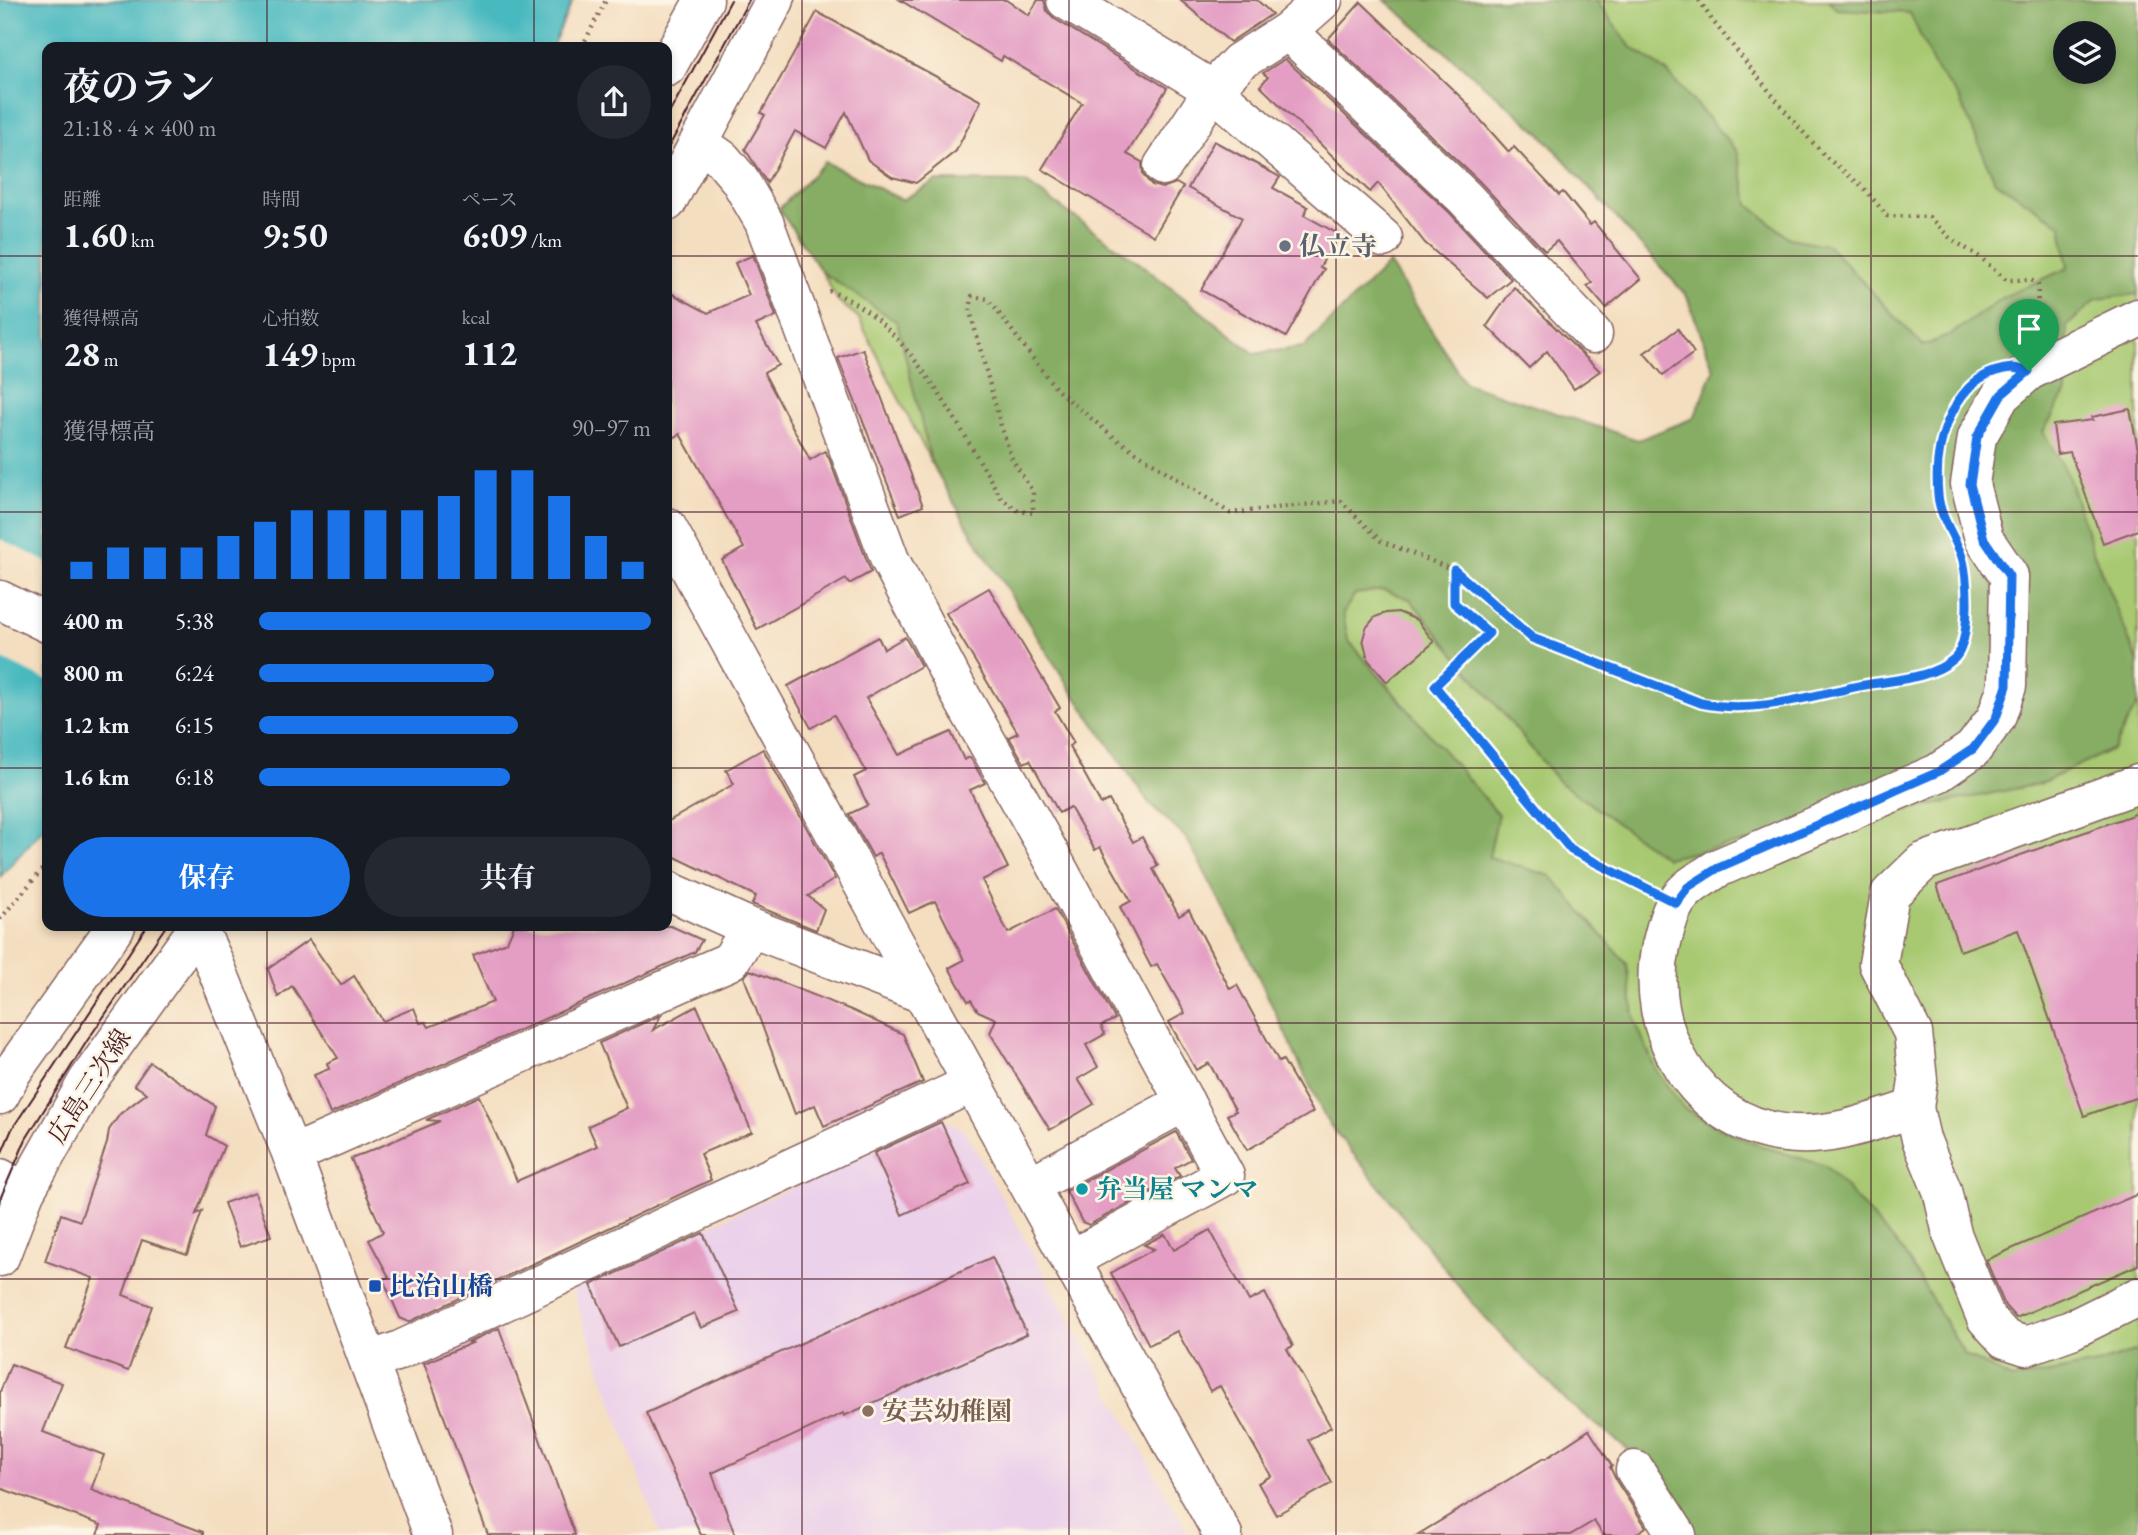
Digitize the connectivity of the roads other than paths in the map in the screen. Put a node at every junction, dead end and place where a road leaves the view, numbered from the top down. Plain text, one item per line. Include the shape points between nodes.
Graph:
1 (704, 0) edge
2 (775, 0) edge
3 (1066, 0) edge
4 (1323, 0) edge
5 (1288, 32) junction
6 (672, 58) edge
7 (1213, 90) junction
8 (699, 143) junction
9 (1163, 166) dead end
10 (672, 193) edge
11 (1383, 238) dead end
12 (2138, 317) edge
13 (1593, 334) dead end
14 (672, 536) edge
15 (0, 600) edge
16 (42, 621) edge
17 (2138, 784) edge
18 (672, 892) edge
19 (751, 928) junction
20 (112, 931) edge
21 (194, 931) edge
22 (200, 931) edge
23 (923, 994) junction
24 (971, 1084) junction
25 (0, 1095) edge
26 (1185, 1102) junction
27 (1914, 1108) junction
28 (292, 1155) junction
29 (1048, 1176) dead end
30 (12, 1185) edge
31 (0, 1257) edge
32 (1070, 1261) junction
33 (2138, 1297) edge
34 (369, 1362) junction
35 (1635, 1470) dead end
36 (433, 1535) edge
37 (1223, 1535) edge
38 (1677, 1535) edge

1 - 6 street
2 - 8 street
3 - 7 street
4 - 5 street
5 - 7 street via 1239,62
5 - 13 street via 1464,197
7 - 9 street
7 - 11 street
8 - 10 street
8 - 26 street via 739,179 764,222 890,560
12 - 27 street via 2029,371 2001,395 1977,437 1970,484 1984,539 2009,576 2007,686 1996,718 1973,749 1938,772 1718,868 1688,887 1666,925 1658,961 1658,1010 1682,1068 1714,1105 1745,1123 1784,1133 1838,1133
14 - 23 street
15 - 16 street
17 - 27 street via 1923,862 1890,894 1878,964 1913,1033 1918,1080
18 - 19 street
19 - 23 street
19 - 28 street via 730,961
20 - 25 street
21 - 30 street, 広島三次線
22 - 28 street
23 - 24 street
24 - 32 street
24 - 34 street
26 - 29 street
26 - 32 street via 1225,1176
27 - 33 street via 1952,1234 1986,1318 2005,1339 2026,1346
28 - 34 street
30 - 31 street, 広島三次線
32 - 37 street
34 - 36 street
35 - 38 street

